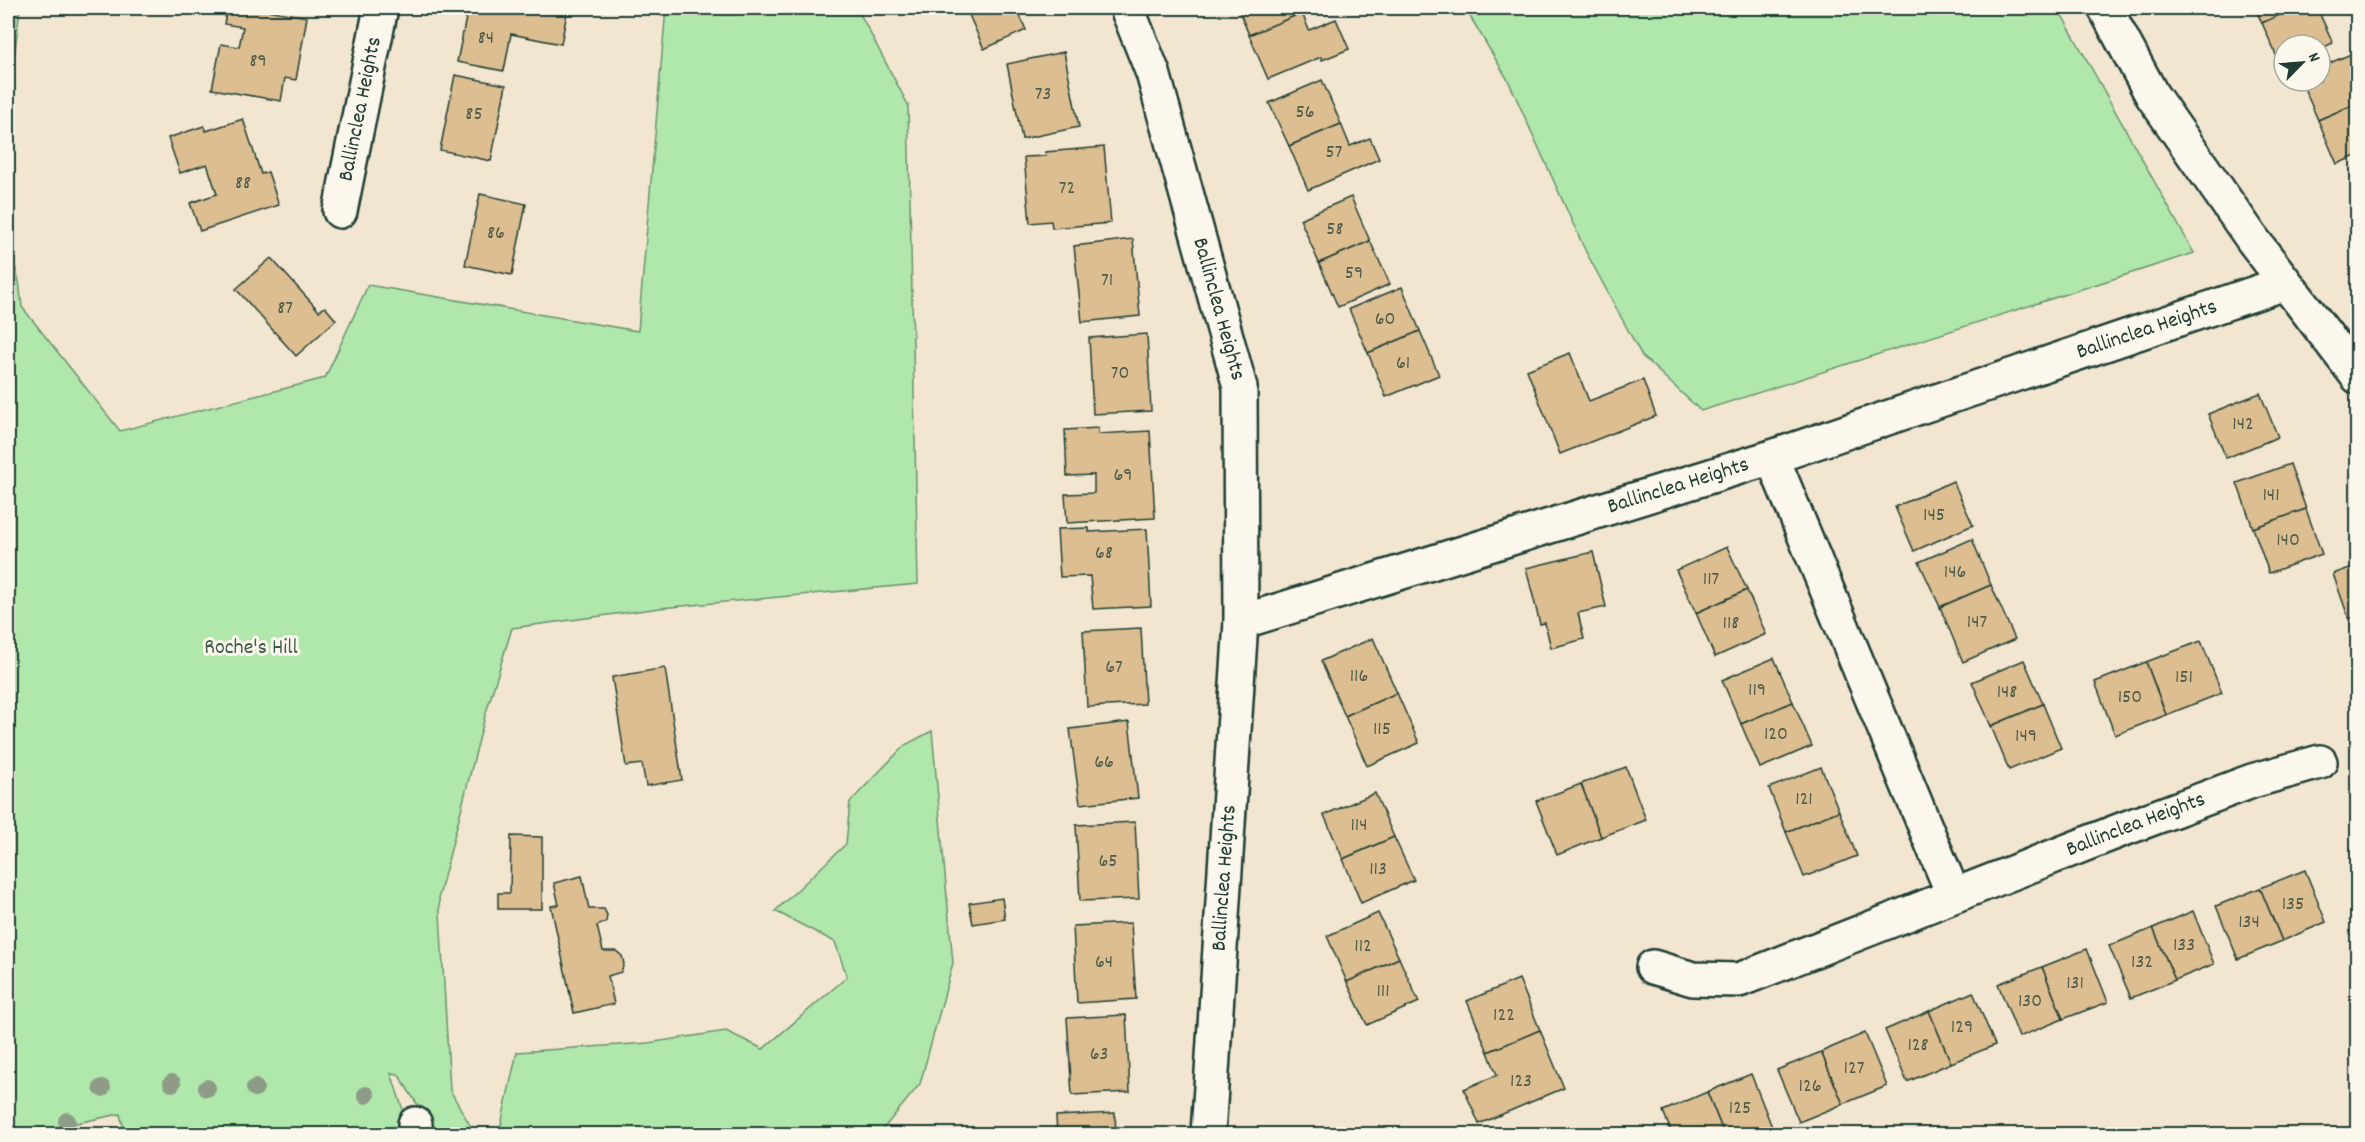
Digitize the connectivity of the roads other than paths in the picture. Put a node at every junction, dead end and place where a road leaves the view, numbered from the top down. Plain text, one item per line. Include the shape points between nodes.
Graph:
1 (381, 8) edge
2 (1127, 8) edge
3 (2106, 8) edge
4 (340, 211) dead end
5 (2285, 283) junction
6 (2358, 377) edge
7 (1772, 457) junction
8 (1241, 622) junction
9 (2320, 762) dead end
10 (1953, 894) junction
11 (1653, 967) dead end
12 (1208, 1134) edge

1 - 4 street, Ballinclea Heights
2 - 8 street, Ballinclea Heights via 1153,73 1240,387
3 - 5 street via 2152,95
5 - 6 street
5 - 7 street, Ballinclea Heights
7 - 8 street, Ballinclea Heights
7 - 10 street, Ballinclea Heights
8 - 12 street, Ballinclea Heights
9 - 10 street, Ballinclea Heights via 2252,781
10 - 11 street, Ballinclea Heights via 1740,980 1693,980

